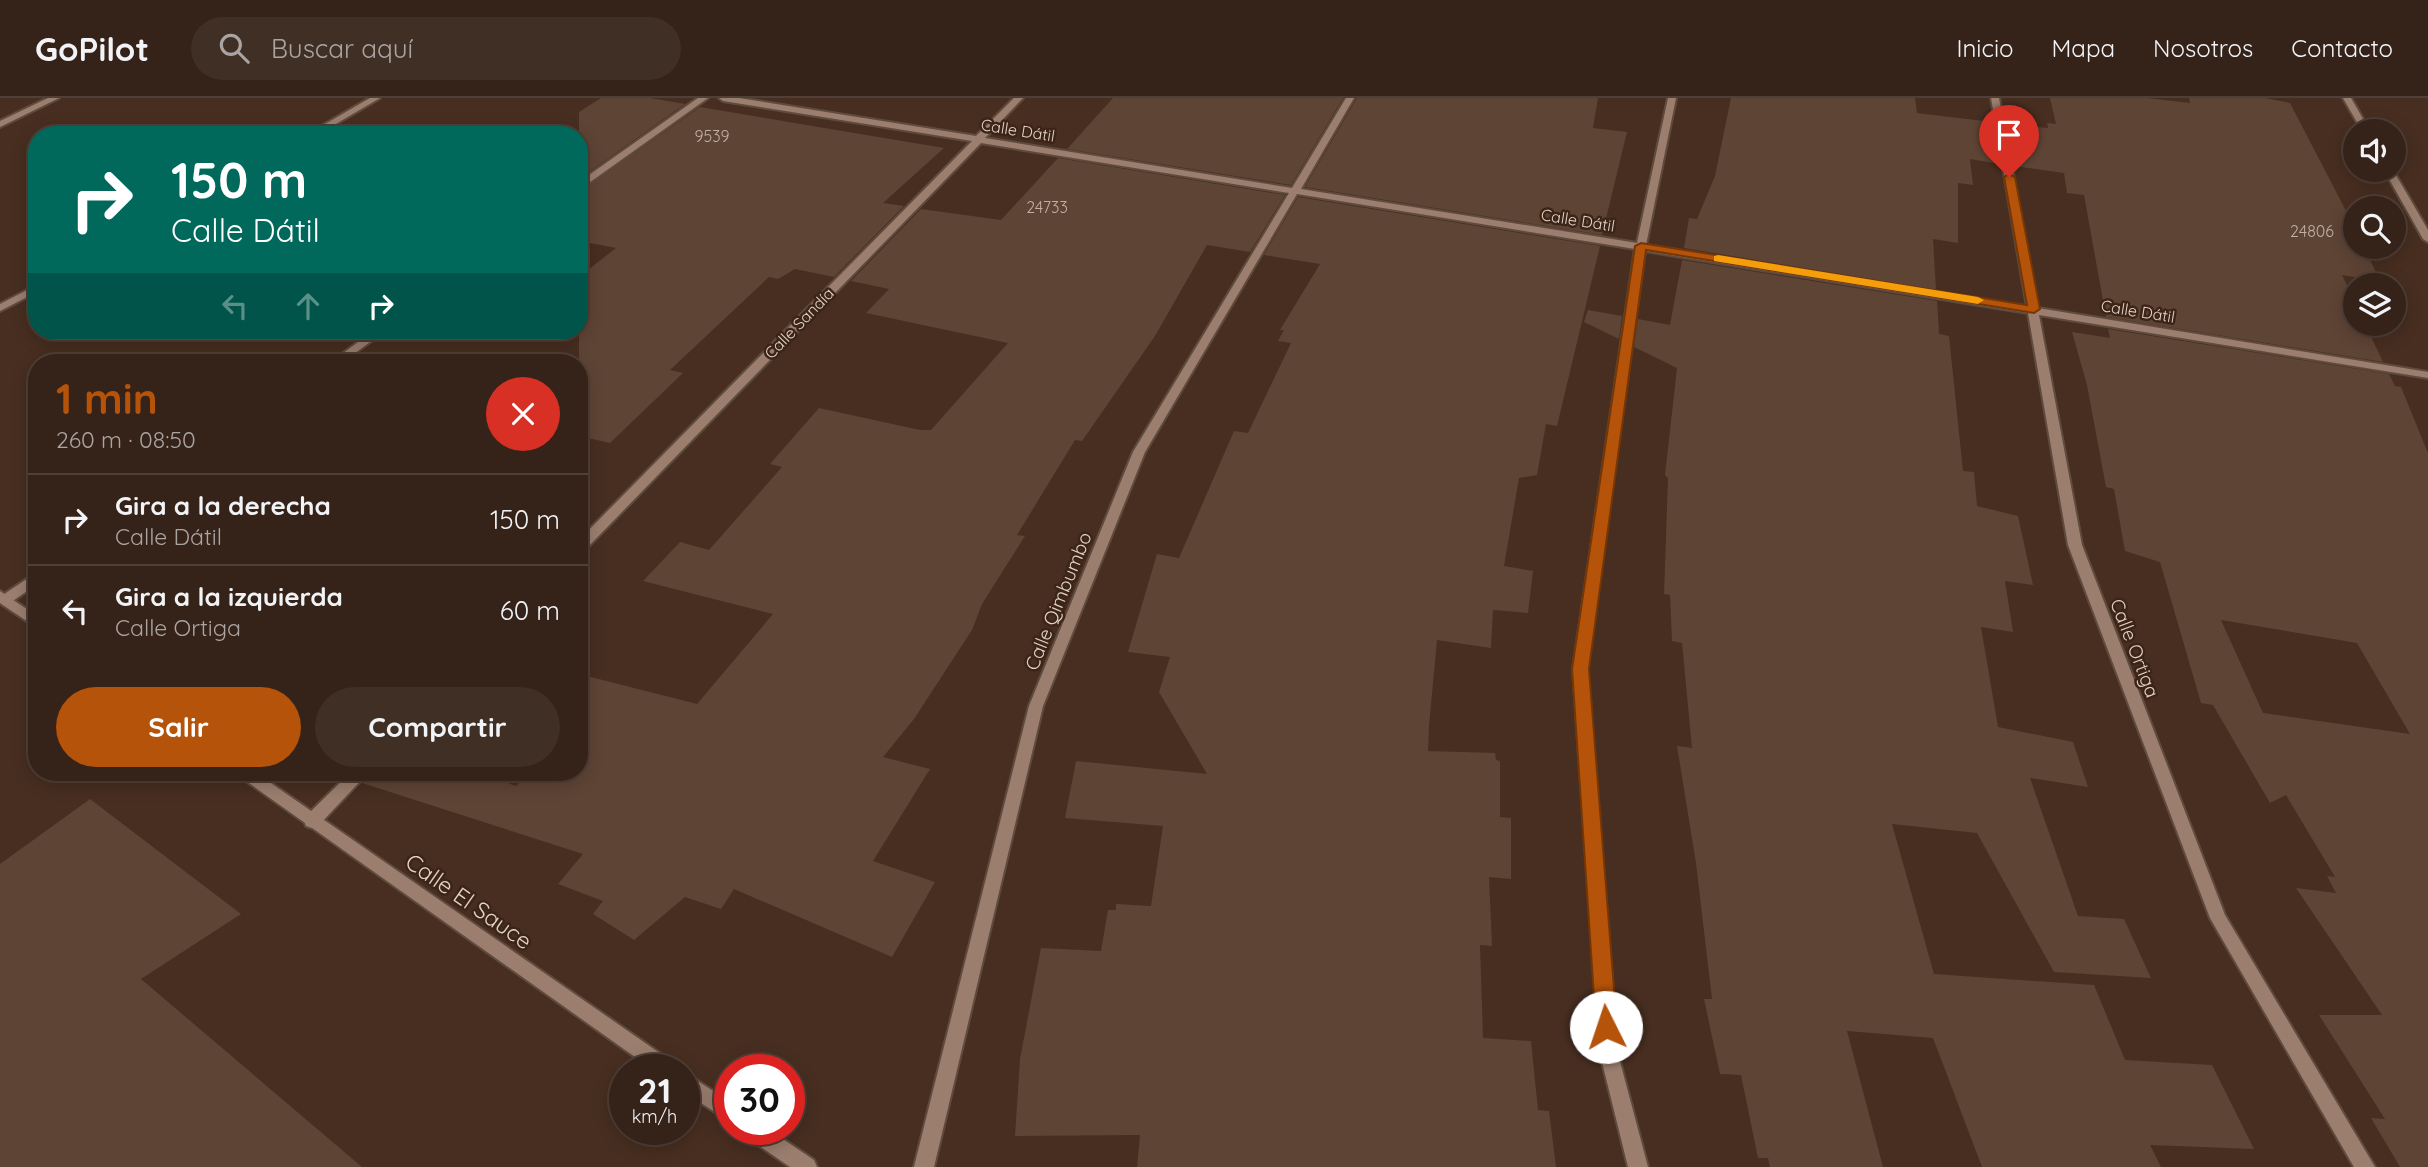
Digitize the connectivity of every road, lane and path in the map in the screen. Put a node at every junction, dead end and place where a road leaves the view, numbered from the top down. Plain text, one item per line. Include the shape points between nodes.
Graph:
1 (55, 98) edge
2 (376, 98) edge
3 (704, 98) edge
4 (723, 98) edge
5 (1019, 98) edge
6 (1350, 98) edge
7 (1672, 98) edge
8 (1995, 98) edge
9 (2347, 98) edge
10 (2359, 119) edge
11 (0, 124) edge
12 (326, 126) edge
13 (978, 140) junction
14 (588, 181) edge
15 (2395, 182) edge
16 (1297, 191) junction
17 (2428, 239) edge
18 (1641, 246) junction
19 (28, 293) edge
20 (0, 308) edge
21 (2034, 309) junction
22 (367, 340) edge
23 (347, 354) edge
24 (2428, 375) edge
25 (588, 539) edge
26 (28, 583) edge
27 (3, 598) edge
28 (28, 616) edge
29 (257, 781) edge
30 (352, 781) edge
31 (313, 821) junction
32 (646, 1054) edge
33 (775, 1145) edge
34 (807, 1167) edge
35 (924, 1167) edge
36 (1637, 1167) edge
37 (2365, 1167) edge

1 - 11 street
2 - 12 street
3 - 14 street
4 - 13 street, Calle Dátil
5 - 13 street, Calle Sandía
6 - 16 street, Calle Qimbumbo
7 - 18 street
8 - 21 street, Calle Ortiga
9 - 10 street
13 - 16 street, Calle Dátil
13 - 25 street, Calle Sandía
15 - 17 street
16 - 18 street, Calle Dátil
16 - 35 street, Calle Qimbumbo via 1139,452 1036,706
18 - 21 street, Calle Dátil
18 - 36 street via 1580,669 1609,1054
19 - 20 street
21 - 24 street, Calle Dátil
21 - 37 street, Calle Ortiga via 2074,545 2218,918
22 - 23 street
26 - 27 street
27 - 28 street
29 - 31 street, Calle El Sauce
30 - 31 street
31 - 32 street, Calle El Sauce
33 - 34 street

